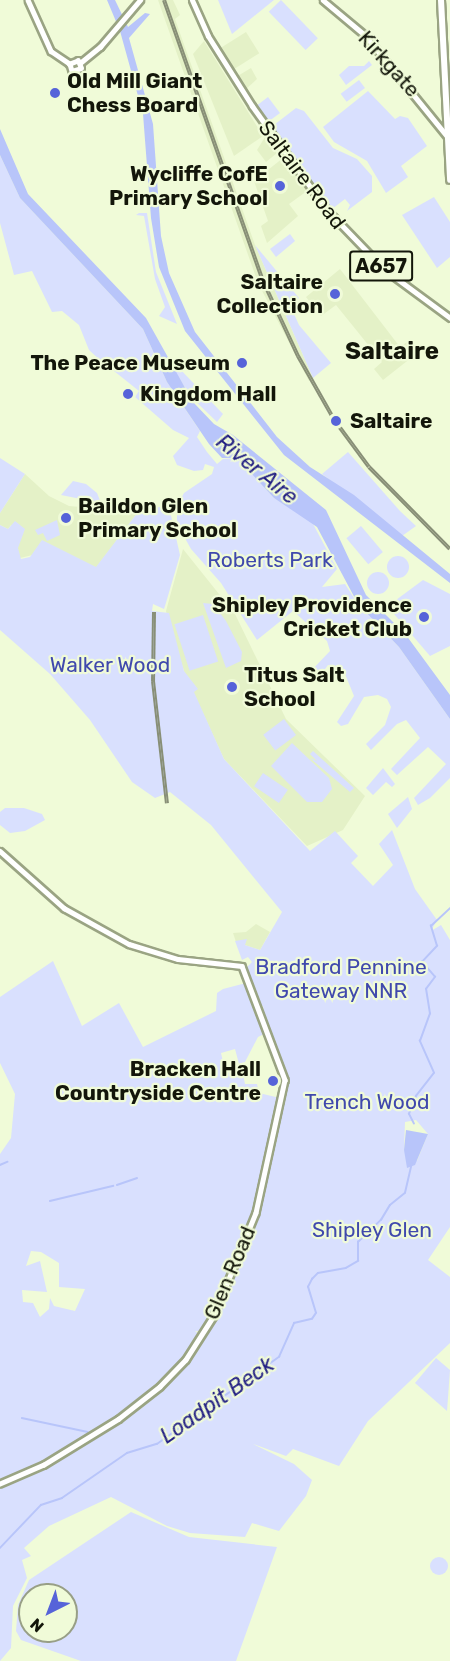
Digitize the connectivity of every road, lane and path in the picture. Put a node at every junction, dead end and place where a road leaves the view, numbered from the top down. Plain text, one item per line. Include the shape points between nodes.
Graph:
1 (28, 0) edge
2 (140, 0) edge
3 (192, 0) edge
4 (323, 0) edge
5 (441, 0) edge
6 (80, 63) junction
7 (70, 64) junction
8 (446, 114) junction
9 (434, 118) junction
10 (447, 136) junction
11 (450, 180) edge
12 (450, 318) edge
13 (0, 851) edge
14 (0, 1484) edge

1 - 7 street via 46,45 55,56
2 - 6 street
3 - 12 main road, Saltaire Road / A657 via 208,36 241,90 326,209 382,268
4 - 9 street, Kirkgate via 364,35
5 - 8 highway
6 - 7 street via 74,60
6 - 7 street via 75,72
8 - 9 street via 441,120
8 - 10 highway
9 - 10 street, Kirkgate
10 - 11 highway
13 - 14 street, Glen Road via 64,908 129,944 178,959 242,966 285,1080 256,1213 214,1316 186,1360 143,1401 44,1465

